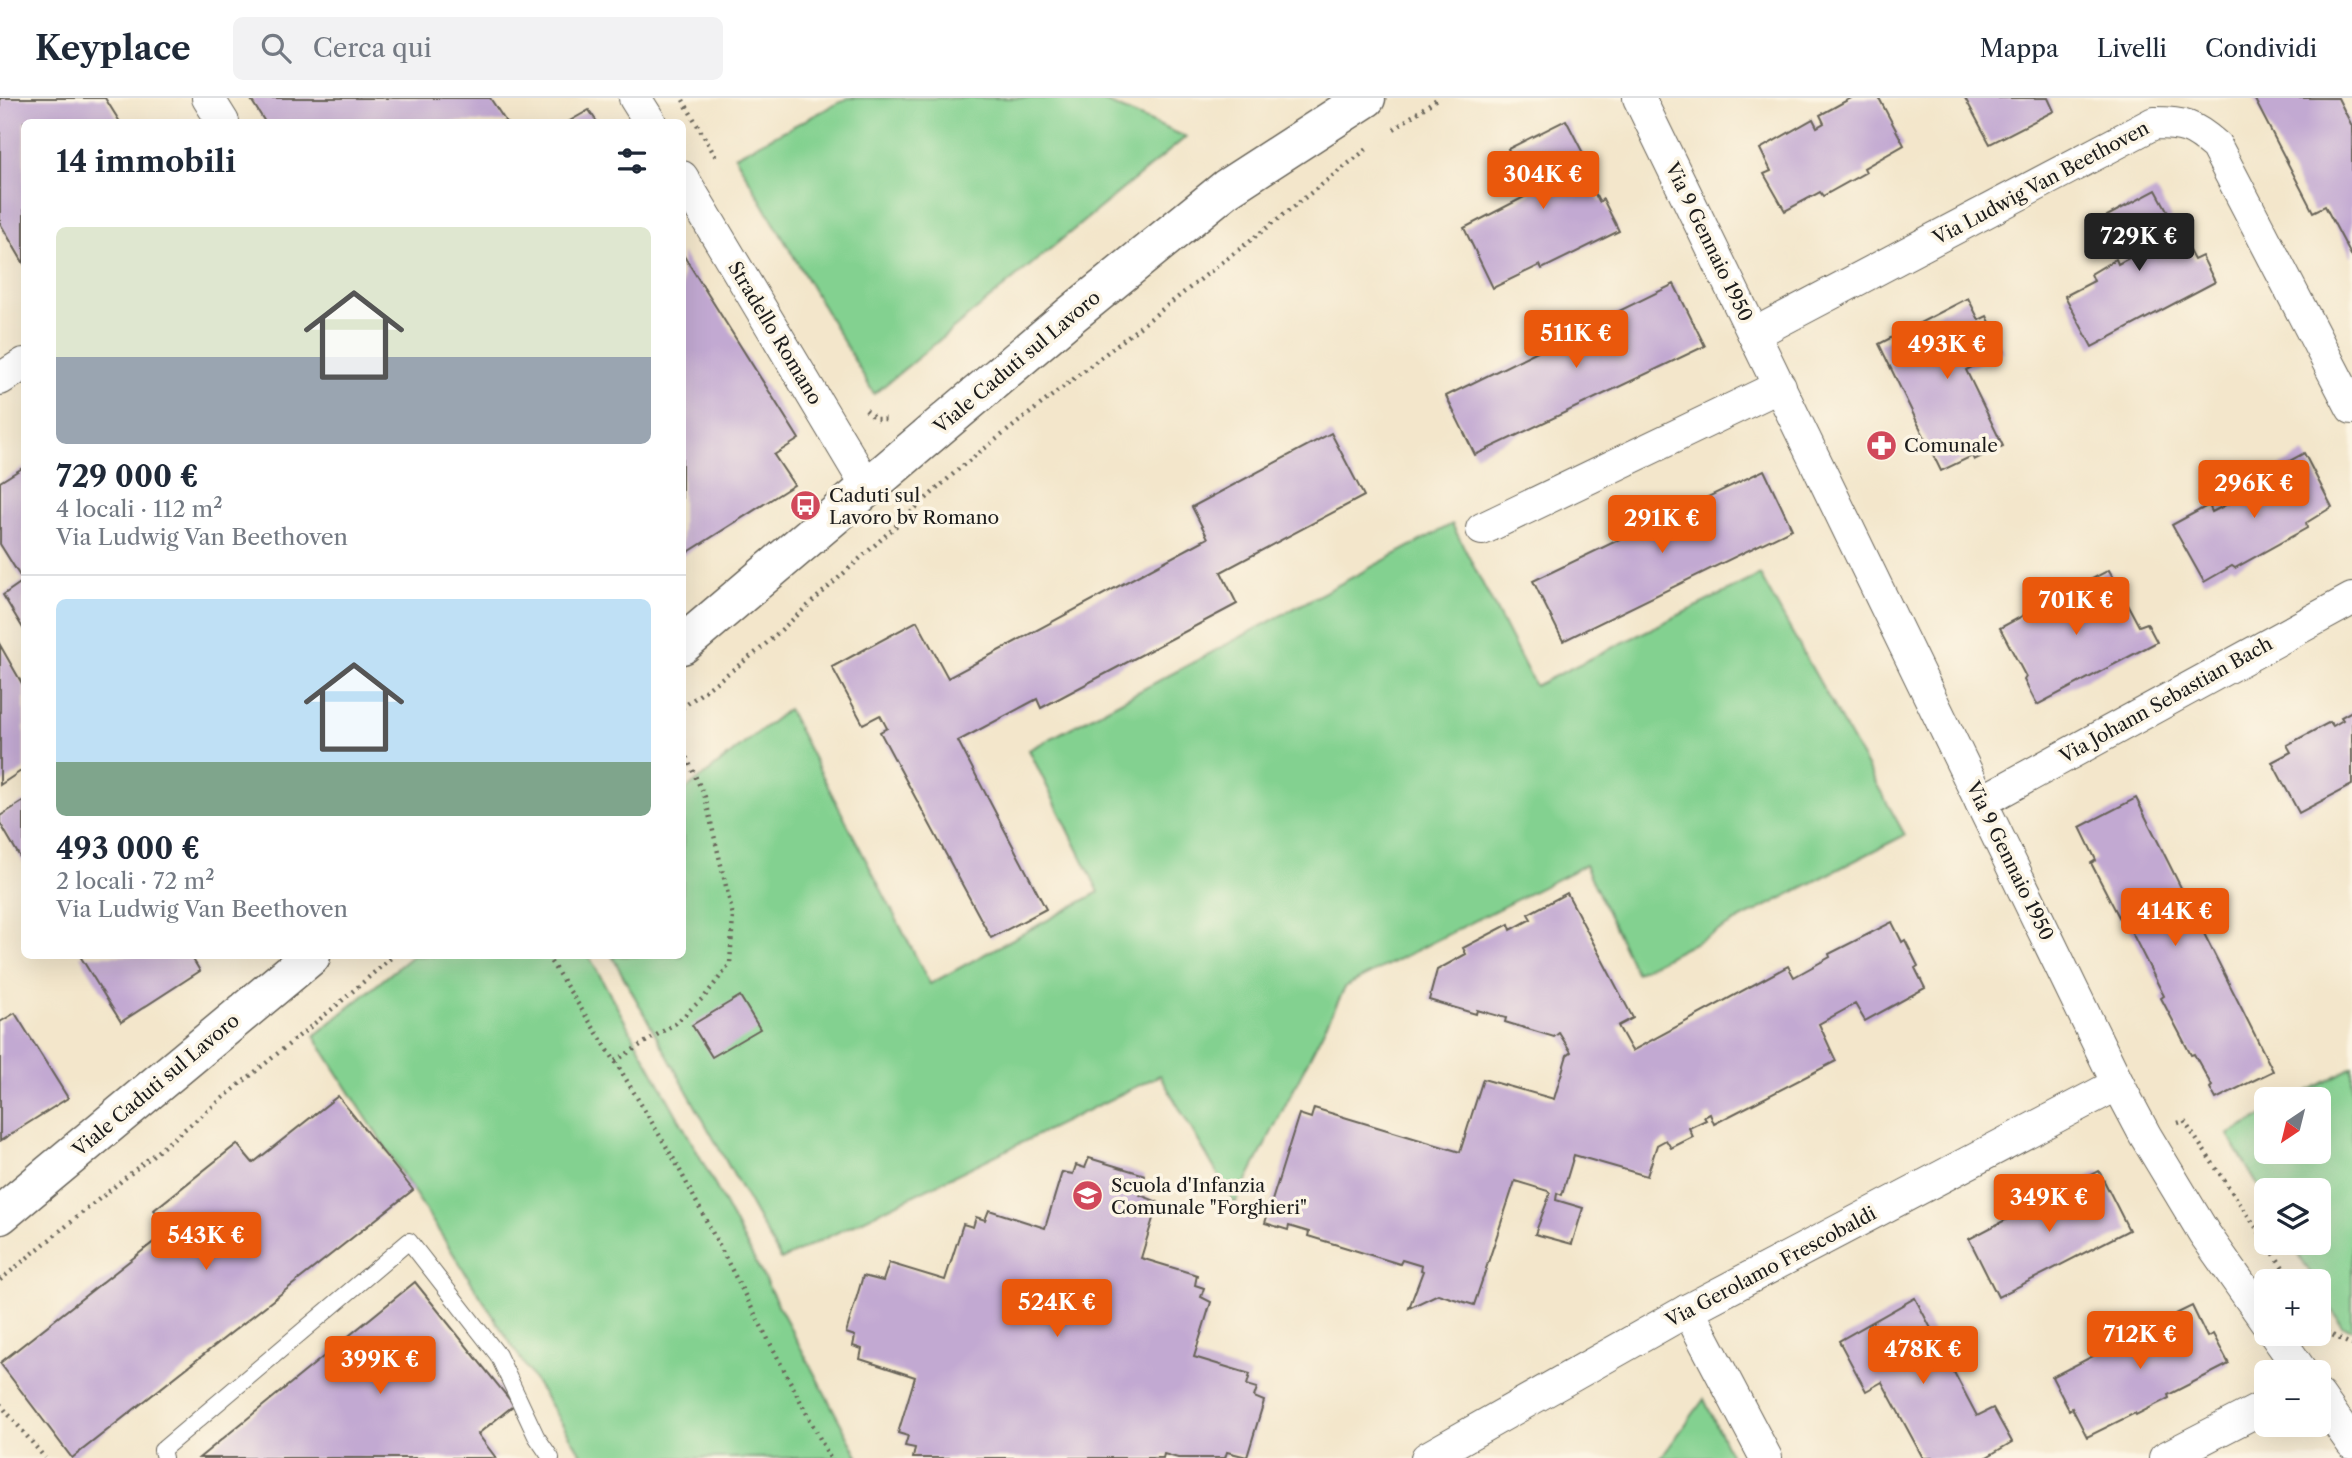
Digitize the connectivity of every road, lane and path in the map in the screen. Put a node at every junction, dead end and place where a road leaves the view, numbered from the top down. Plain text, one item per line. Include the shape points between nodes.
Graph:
1 (208, 98) edge
2 (635, 98) edge
3 (1366, 98) edge
4 (1438, 98) edge
5 (1640, 98) edge
6 (221, 119) edge
7 (648, 119) edge
8 (1386, 135) dead end
9 (1376, 143) dead end
10 (686, 184) edge
11 (1754, 334) junction
12 (21, 366) edge
13 (0, 379) edge
14 (1780, 386) junction
15 (2352, 408) edge
16 (868, 488) junction
17 (1482, 529) dead end
18 (2352, 599) edge
19 (686, 642) edge
20 (686, 705) edge
21 (686, 757) edge
22 (1981, 802) junction
23 (308, 959) edge
24 (390, 959) edge
25 (549, 959) edge
26 (615, 1061) junction
27 (2118, 1084) junction
28 (0, 1215) edge
29 (0, 1280) edge
30 (2254, 1304) edge
31 (1688, 1310) junction
32 (2331, 1334) edge
33 (2352, 1345) edge
34 (0, 1404) edge
35 (2254, 1412) edge
36 (2331, 1413) edge
37 (2352, 1443) edge
38 (45, 1458) edge
39 (164, 1458) edge
40 (551, 1458) edge
41 (830, 1458) edge
42 (1427, 1458) edge
43 (1766, 1458) edge
44 (2165, 1458) edge

1 - 6 street
2 - 7 street
3 - 16 street, Viale Caduti sul Lavoro via 1227,188
4 - 8 path
5 - 11 street, Via 9 Gennaio 1950
9 - 20 path via 961,467 759,650
10 - 16 street, Stradello Romano
11 - 14 street, Via 9 Gennaio 1950
11 - 15 street, Via Ludwig Van Beethoven via 2154,123 2178,123 2197,129 2216,146
12 - 13 street
14 - 17 street
14 - 22 street, Via 9 Gennaio 1950
16 - 19 street, Viale Caduti sul Lavoro
18 - 22 street, Via Johann Sebastian Bach
21 - 26 path via 705,797 733,916 730,964 676,1023
22 - 27 street, Via 9 Gennaio 1950
23 - 28 street, Viale Caduti sul Lavoro
24 - 29 path
25 - 26 path
26 - 41 path via 675,1161
27 - 30 street, Via 9 Gennaio 1950 via 2204,1233
27 - 31 street, Via Gerolamo Frescobaldi
31 - 42 street, Via Gerolamo Frescobaldi
31 - 43 street
32 - 33 path
34 - 38 path
35 - 44 street
36 - 37 street
39 - 40 lane via 162,1450 410,1241 498,1355

